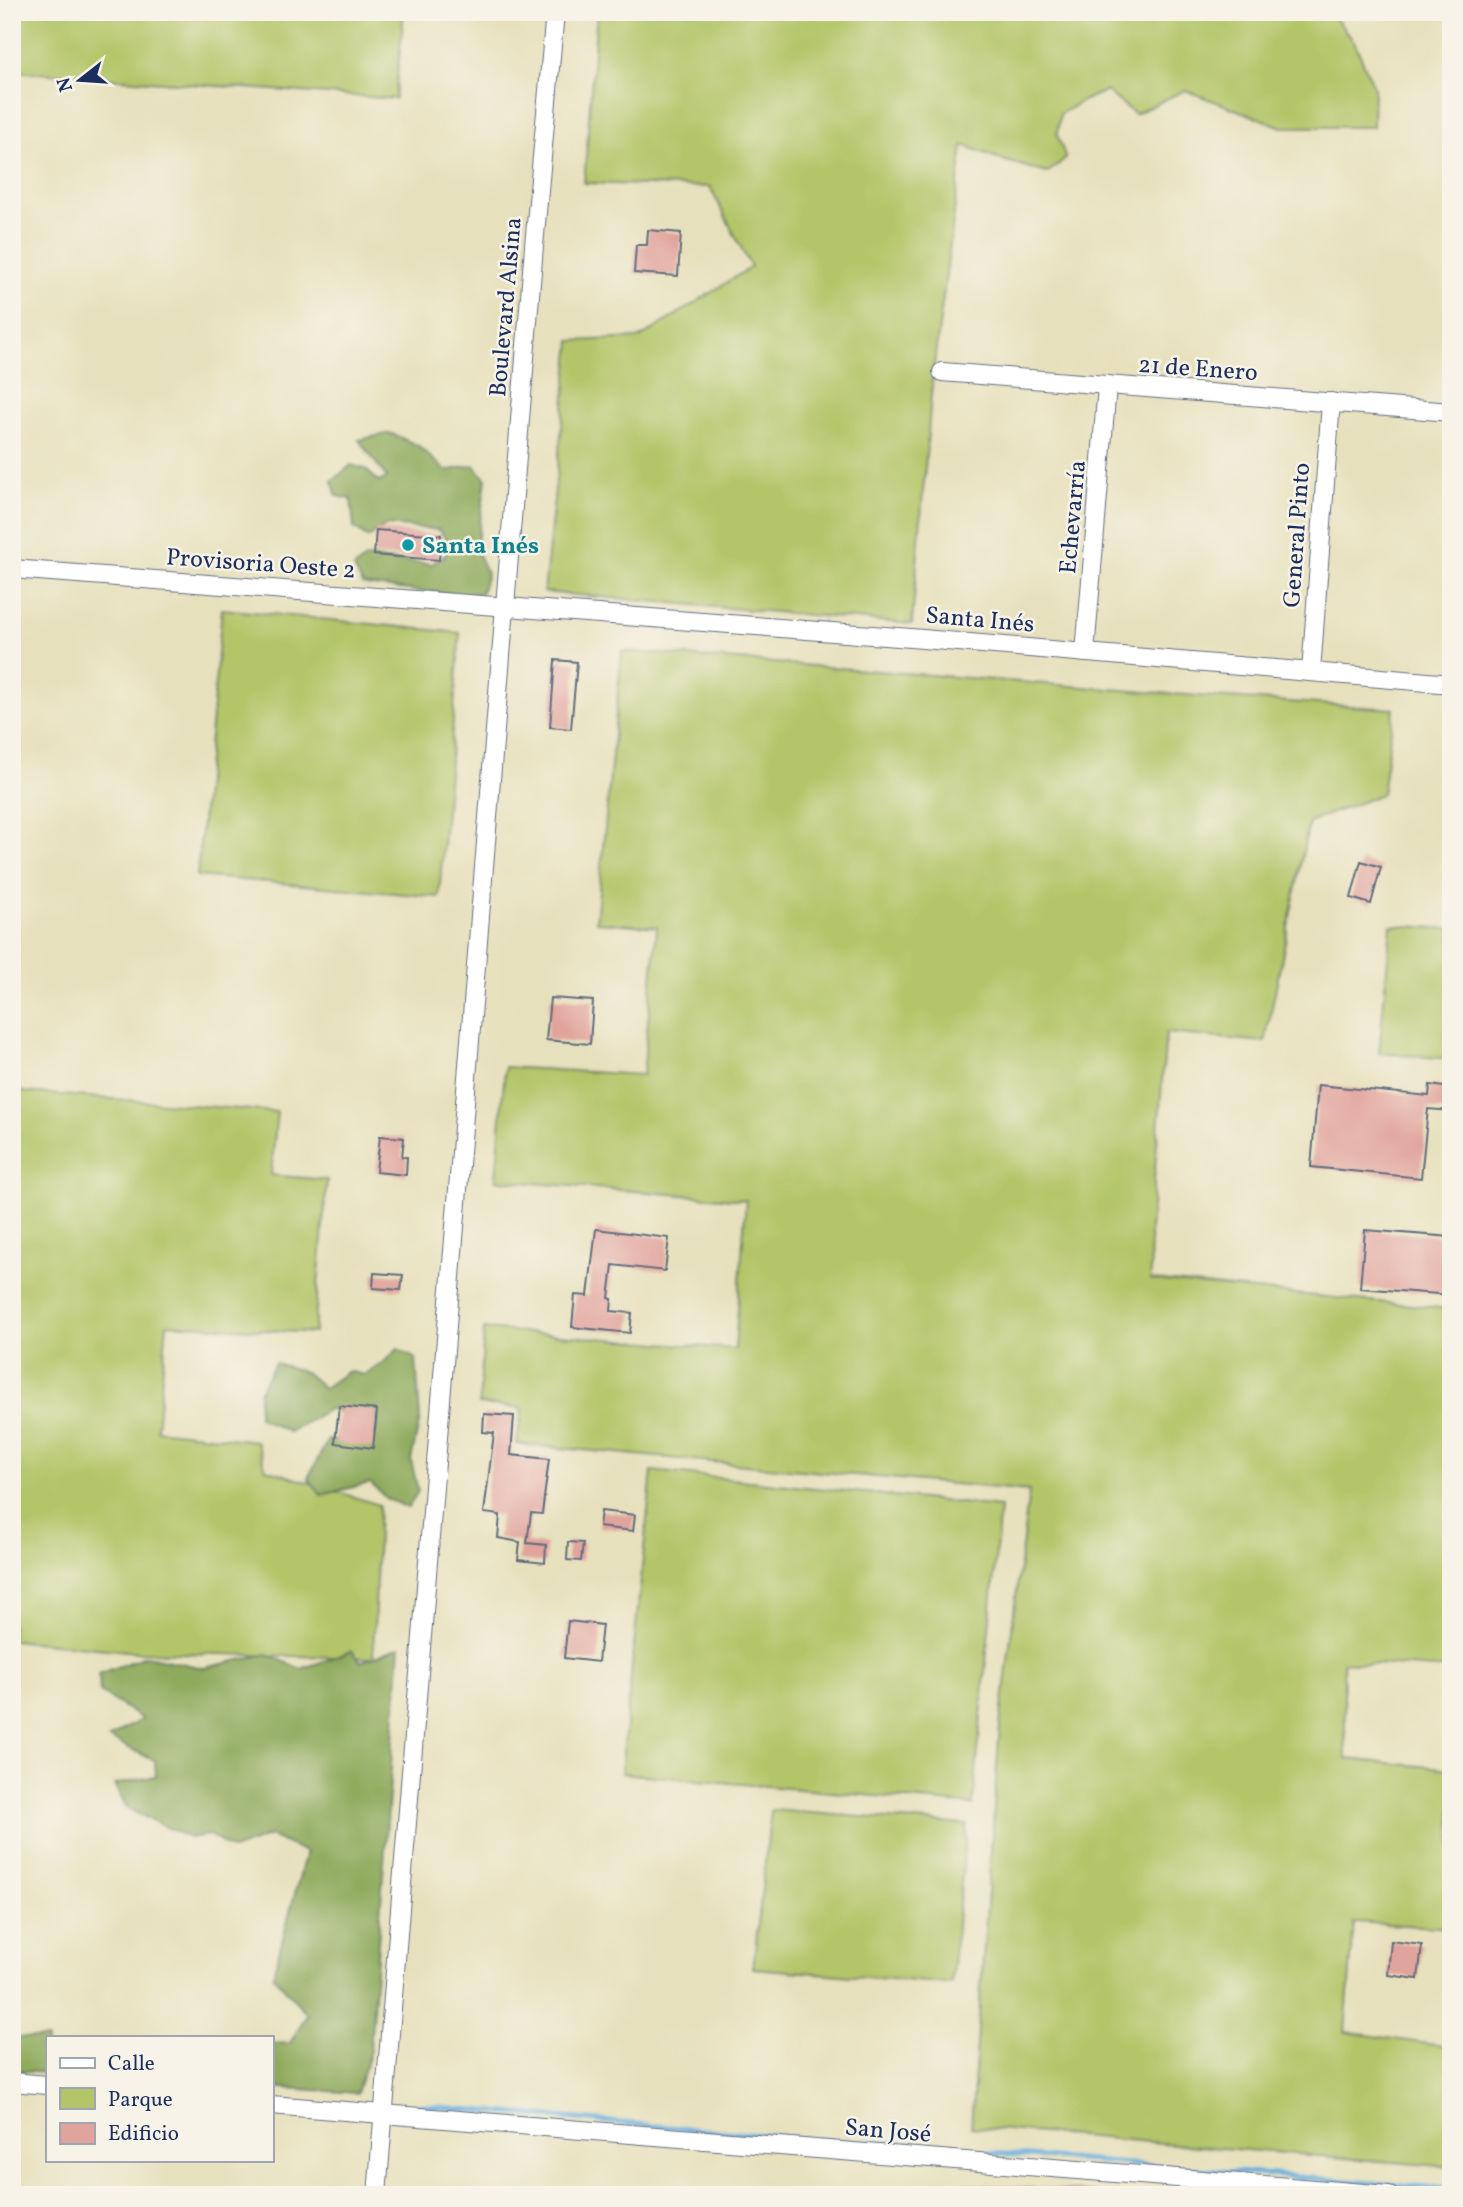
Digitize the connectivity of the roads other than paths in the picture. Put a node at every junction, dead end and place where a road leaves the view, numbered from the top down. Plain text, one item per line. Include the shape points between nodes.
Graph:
1 (555, 12) edge
2 (942, 372) dead end
3 (1107, 386) junction
4 (1331, 402) junction
5 (1451, 412) edge
6 (12, 569) edge
7 (505, 607) junction
8 (1085, 653) junction
9 (1311, 672) junction
10 (1451, 684) edge
11 (12, 2082) edge
12 (46, 2085) edge
13 (273, 2105) edge
14 (385, 2115) junction
15 (377, 2195) edge
16 (1388, 2195) edge

1 - 7 street, Boulevard Alsina
2 - 3 street, 21 de Enero
3 - 4 street, 21 de Enero
3 - 8 street, Echevarría
4 - 5 street, 21 de Enero
4 - 9 street, General Pinto
6 - 7 street, Provisoria Oeste 2
7 - 8 street, Santa Inés
7 - 14 street, Boulevard Alsina
8 - 9 street, Santa Inés
9 - 10 street, Santa Inés
11 - 12 street
13 - 14 street, San José
14 - 15 street, Boulevard Alsina
14 - 16 street, San José

